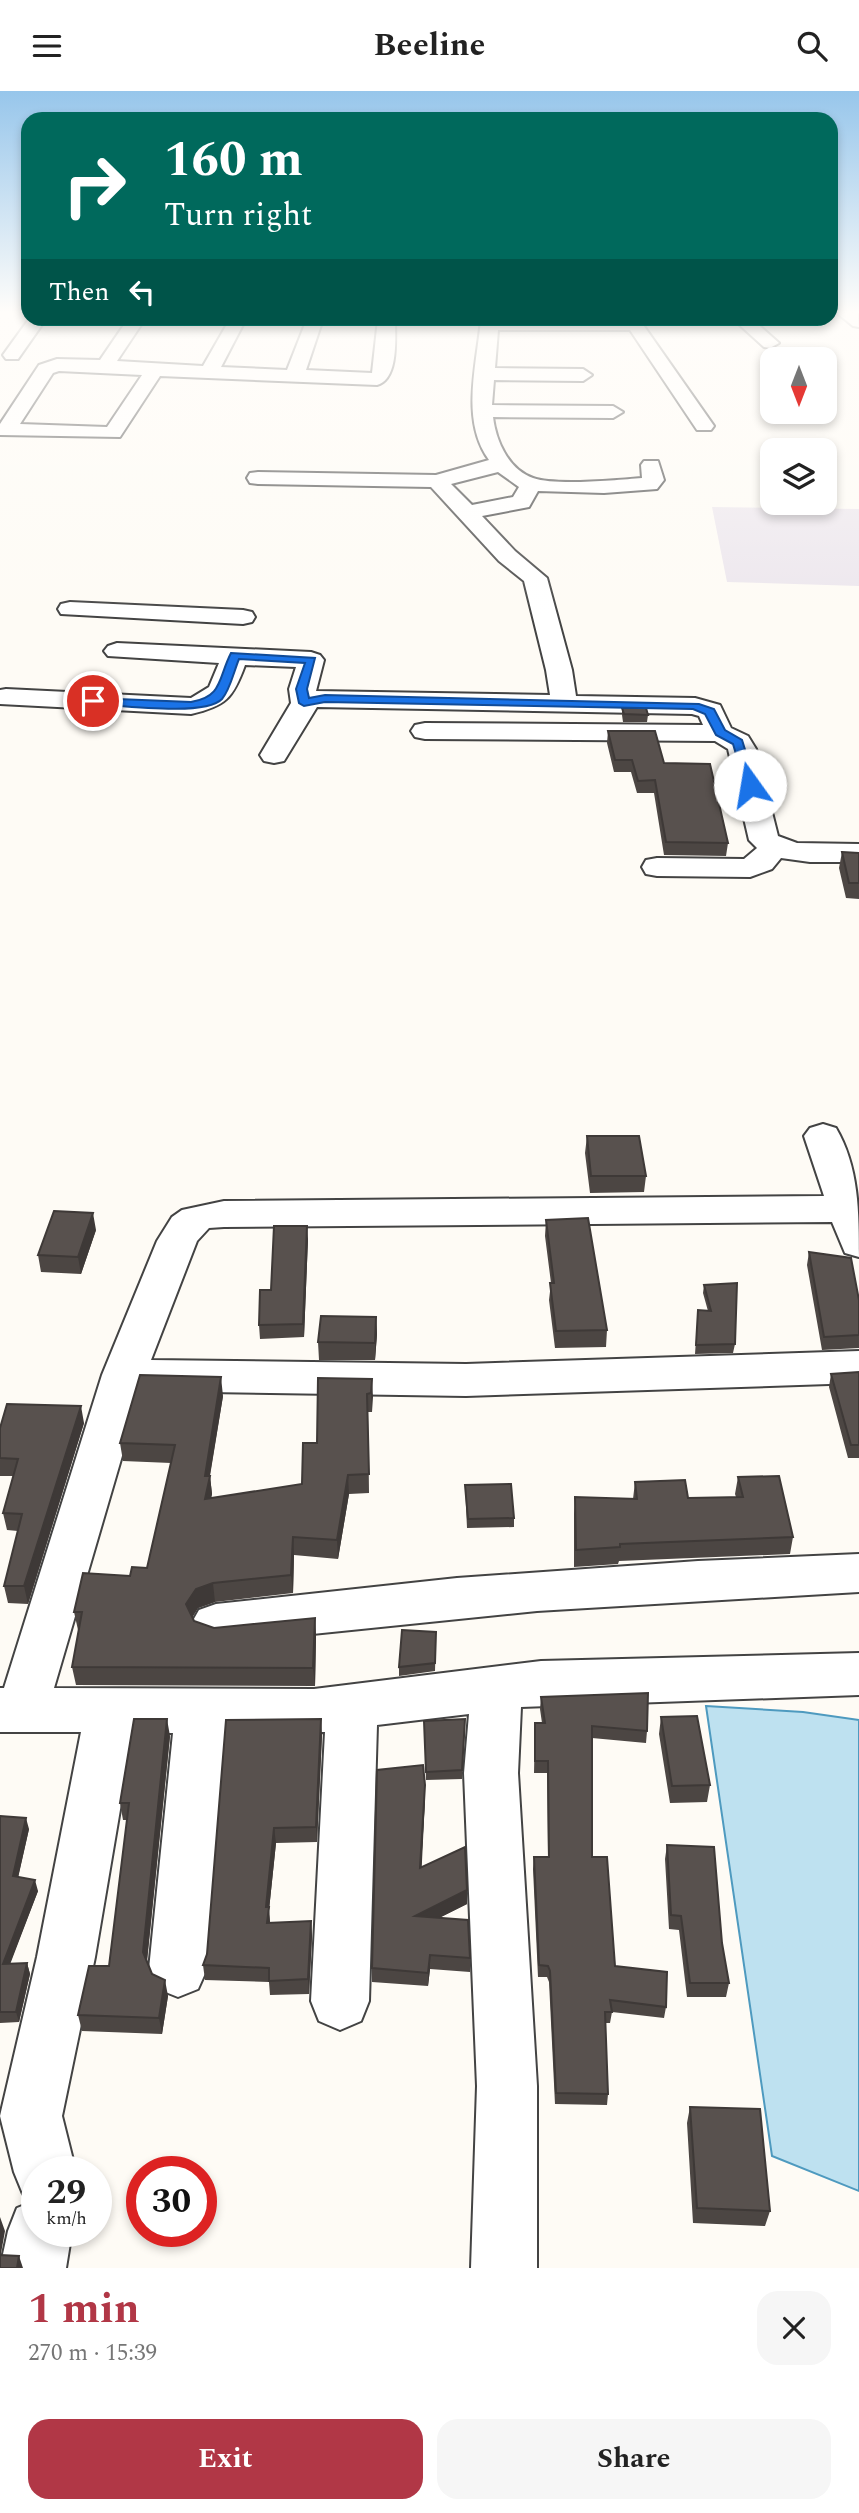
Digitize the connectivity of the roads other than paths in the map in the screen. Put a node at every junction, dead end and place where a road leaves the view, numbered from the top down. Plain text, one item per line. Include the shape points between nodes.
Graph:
1 (16, 415) edge
2 (125, 415) edge
3 (484, 415) edge
4 (696, 415) edge
5 (704, 426) dead end
6 (503, 463) junction
7 (651, 465) dead end
8 (258, 478) dead end
9 (437, 481) junction
10 (531, 484) junction
11 (466, 513) junction
12 (70, 609) dead end
13 (136, 613) junction
14 (243, 617) dead end
15 (117, 651) junction
16 (235, 656) junction
17 (6, 697) dead end
18 (93, 701) junction
19 (304, 703) junction
20 (564, 703) junction
21 (425, 731) dead end
22 (720, 733) junction
23 (274, 755) dead end
24 (774, 848) junction
25 (859, 853) edge
26 (657, 867) dead end
27 (823, 1136) dead end
28 (854, 1227) edge
29 (859, 1367) edge
30 (124, 1375) junction
31 (859, 1573) edge
32 (216, 1624) dead end
33 (859, 1674) edge
34 (497, 1688) junction
35 (354, 1707) junction
36 (11, 1711) edge
37 (201, 1711) junction
38 (111, 1712) junction
39 (178, 1969) dead end
40 (340, 2001) dead end
41 (41, 2156) edge
42 (37, 2247) edge
43 (513, 2263) edge
44 (33, 2268) edge

1 - 2 street via 6,430 113,433
3 - 6 street via 485,433
4 - 5 street
6 - 9 street
6 - 10 street
7 - 10 street via 653,480 649,484
8 - 9 street
9 - 11 street
10 - 11 street via 521,502
11 - 20 street via 535,578
12 - 13 street
13 - 14 street
13 - 15 street
15 - 16 street
15 - 18 street
16 - 18 street via 217,698 208,703
16 - 19 street via 311,660 302,689
17 - 18 street
19 - 20 street via 325,698
19 - 23 street
20 - 22 street via 695,706 710,711
21 - 22 street
22 - 24 street via 742,749 764,840
24 - 25 street
24 - 26 street via 750,867
27 - 28 street
28 - 30 street via 198,1216 185,1224 177,1241
29 - 30 street via 466,1380
30 - 36 street
31 - 32 street via 490,1594
33 - 34 street
34 - 35 street
34 - 43 street via 491,1773
35 - 37 street
35 - 40 street
36 - 38 street
37 - 38 street
37 - 39 street
38 - 41 street via 31,2116
42 - 44 street

